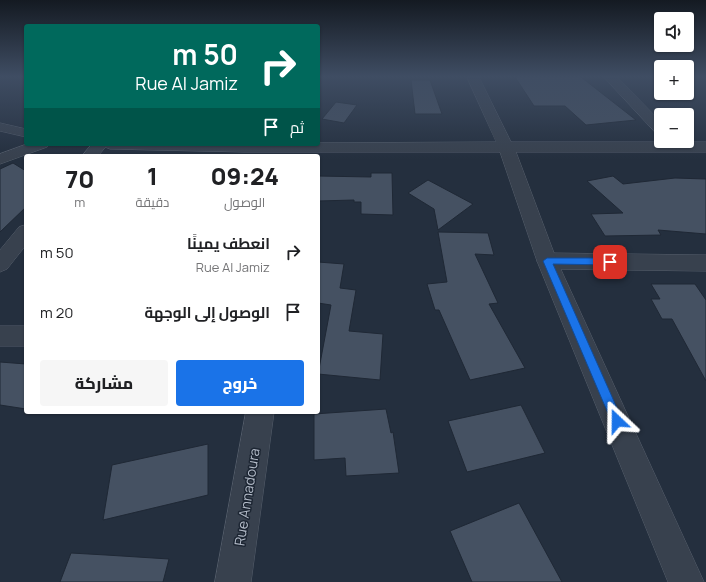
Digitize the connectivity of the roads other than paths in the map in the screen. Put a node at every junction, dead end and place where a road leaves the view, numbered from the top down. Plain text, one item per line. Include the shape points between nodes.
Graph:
1 (486, 104) edge
2 (636, 104) edge
3 (654, 123) edge
4 (0, 128) edge
5 (24, 133) edge
6 (654, 144) edge
7 (36, 146) edge
8 (98, 146) edge
9 (199, 146) edge
10 (694, 146) edge
11 (506, 147) junction
12 (706, 147) edge
13 (92, 154) edge
14 (0, 159) edge
15 (24, 234) edge
16 (547, 261) junction
17 (706, 263) edge
18 (0, 264) edge
19 (0, 336) edge
20 (24, 336) edge
21 (260, 414) edge
22 (233, 582) edge
23 (686, 582) edge

1 - 11 street
2 - 3 street
4 - 5 street
6 - 11 street
7 - 14 street
8 - 13 street
9 - 11 street
10 - 12 street
11 - 16 street
15 - 18 street
16 - 17 street
16 - 23 street
19 - 20 street
21 - 22 street, Rue Annadoura

